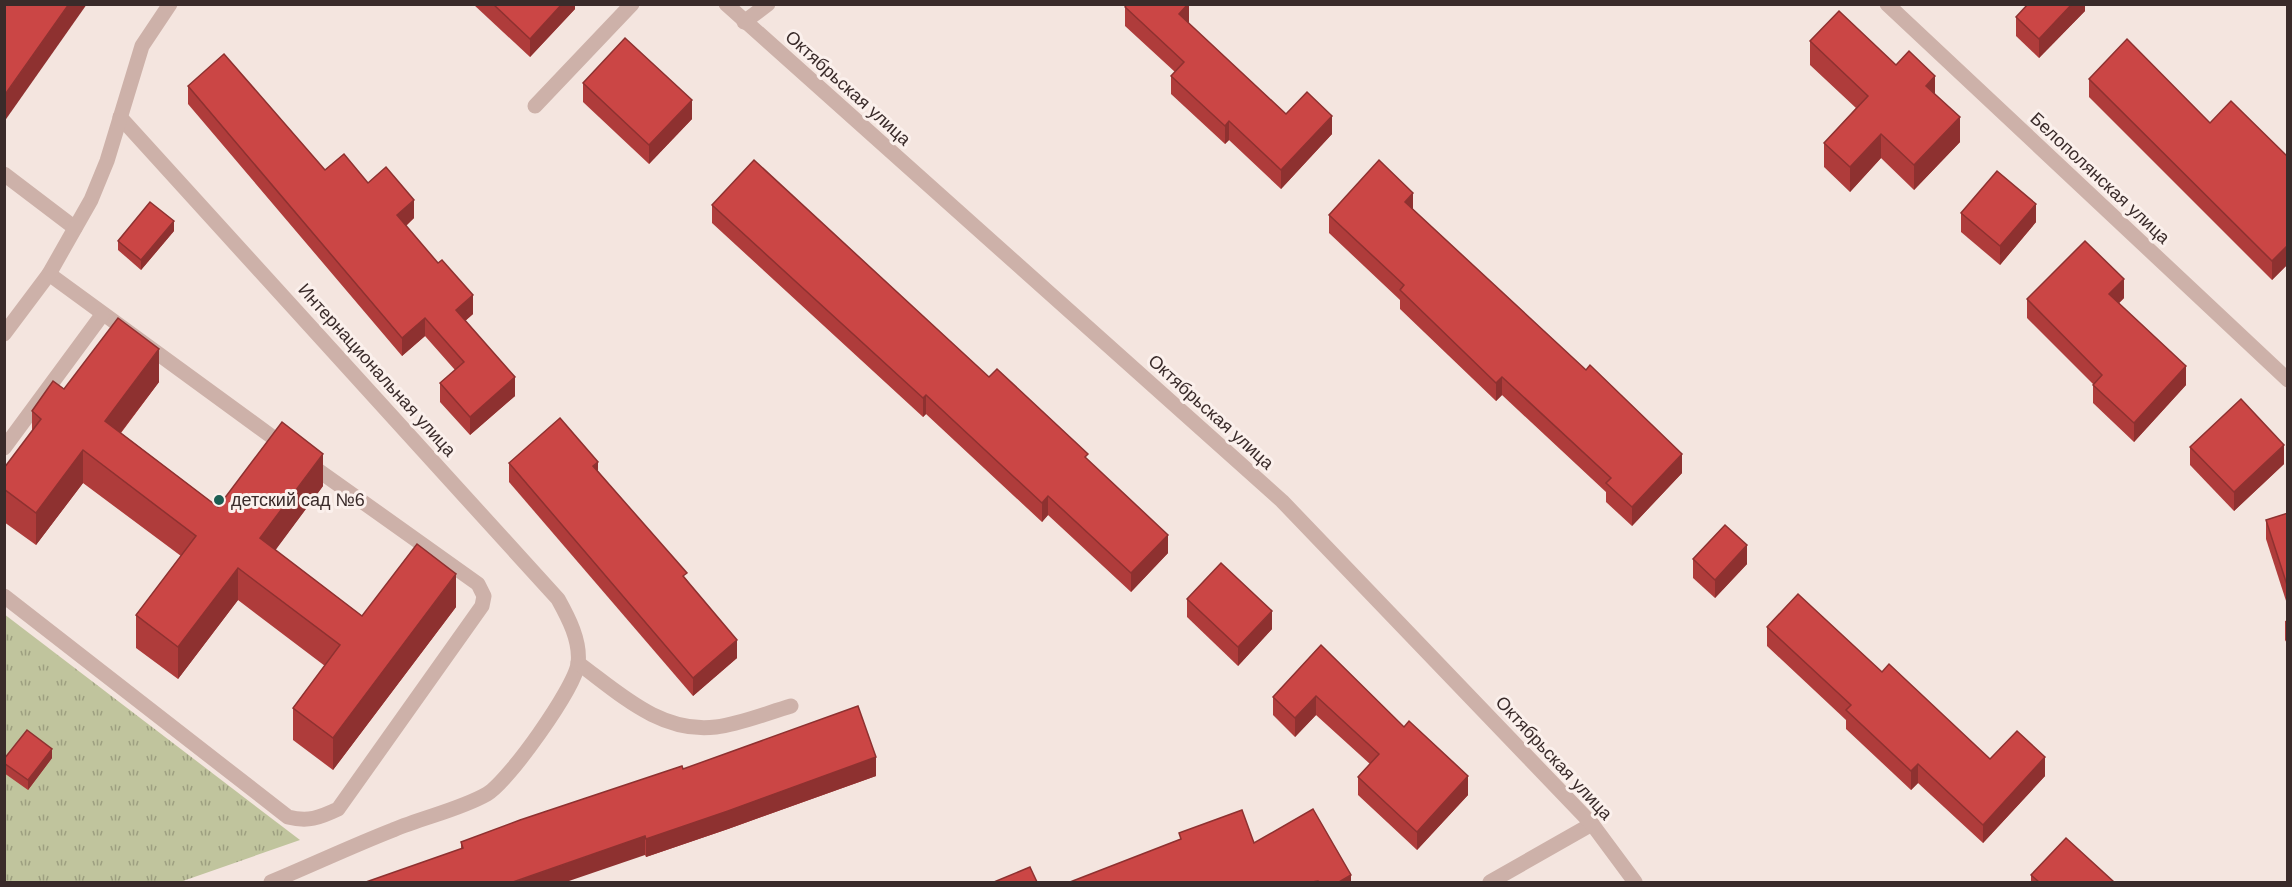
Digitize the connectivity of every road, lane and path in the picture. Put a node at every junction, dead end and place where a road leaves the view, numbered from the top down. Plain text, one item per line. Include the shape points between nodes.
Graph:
1 (170, 4) edge
2 (632, 4) edge
3 (726, 4) edge
4 (768, 4) edge
5 (1887, 4) edge
6 (744, 22) junction
7 (535, 106) dead end
8 (120, 117) junction
9 (4, 174) edge
10 (75, 228) junction
11 (49, 274) junction
12 (102, 315) junction
13 (4, 334) edge
14 (2288, 380) edge
15 (4, 448) edge
16 (4, 596) edge
17 (578, 663) junction
18 (791, 706) dead end
19 (1592, 824) junction
20 (271, 882) edge
21 (1490, 882) edge
22 (1635, 882) edge

1 - 8 street via 142,46
2 - 7 street
3 - 6 street, Октябрьская улица
4 - 6 street
5 - 14 street, Белополянская улица
6 - 19 street, Октябрьская улица via 1282,501
8 - 10 street via 103,171
8 - 17 street, Интернациональная улица via 558,599 569,618
9 - 10 street
10 - 11 street
11 - 12 street
11 - 13 street
12 - 15 street
12 - 16 street via 478,584 484,596 482,606 338,809 307,821 288,817
17 - 18 street via 658,719 679,725 716,728
17 - 20 street via 571,683 535,741 489,793
19 - 21 street
19 - 22 street, Октябрьская улица

